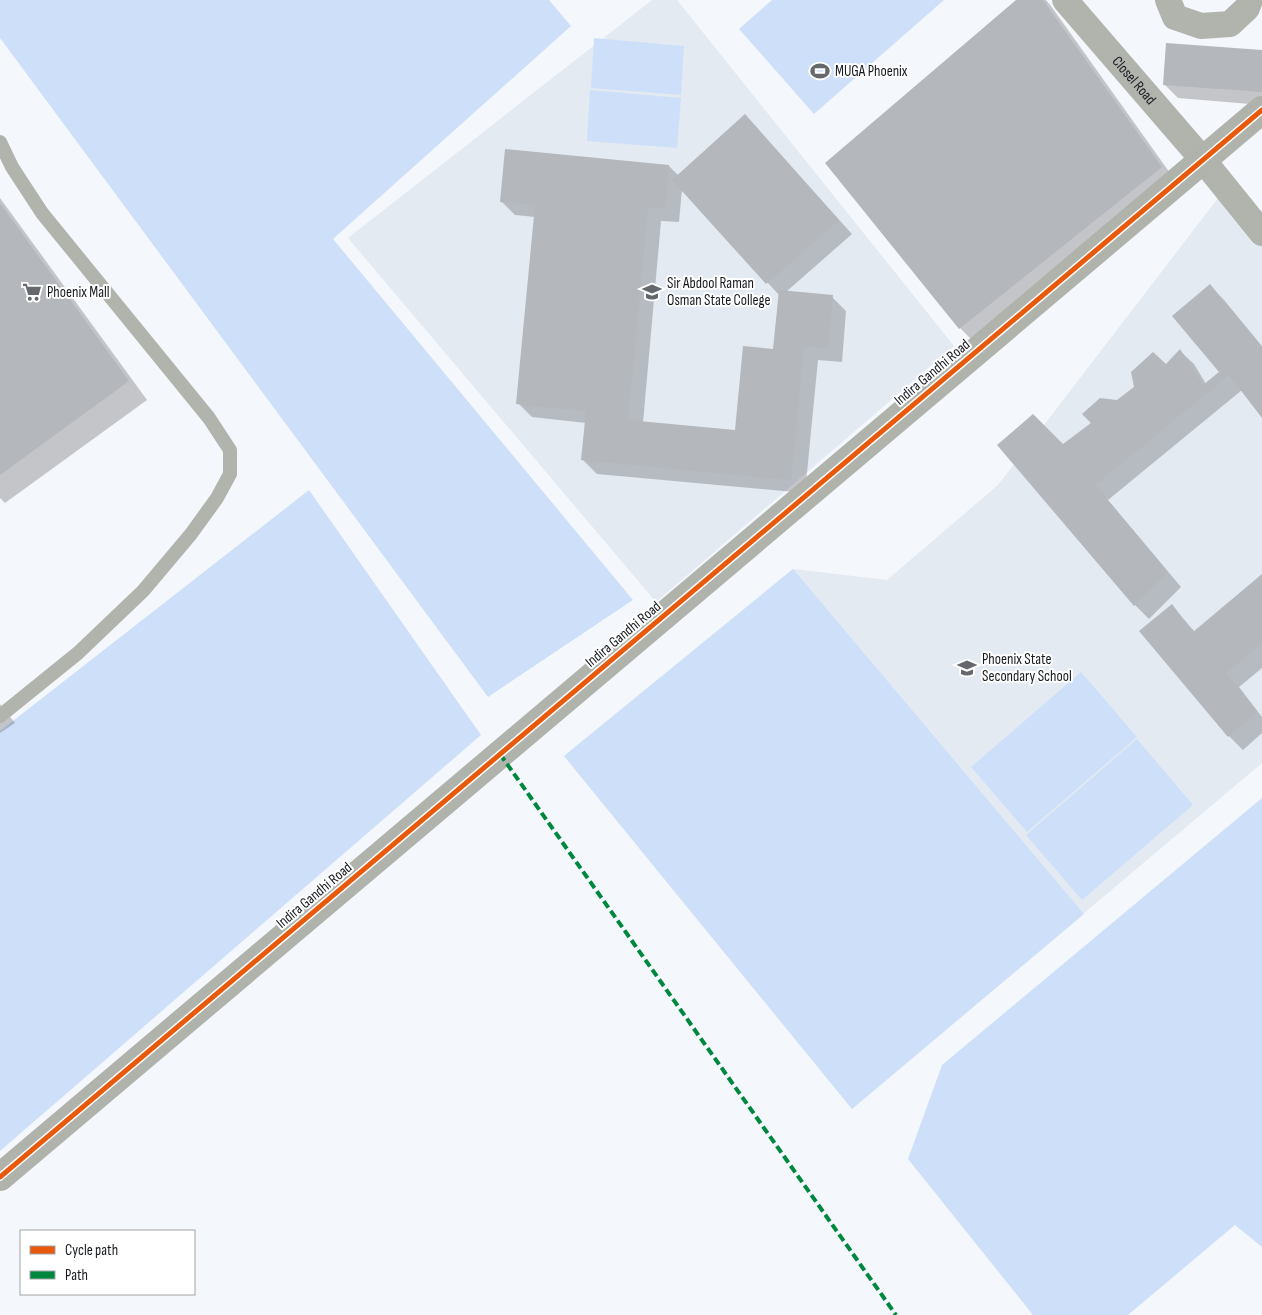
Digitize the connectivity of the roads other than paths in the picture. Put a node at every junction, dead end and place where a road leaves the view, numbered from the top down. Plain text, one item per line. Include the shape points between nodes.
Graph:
1 (1065, 0) edge
2 (1168, 0) edge
3 (1250, 0) edge
4 (1262, 110) edge
5 (0, 142) edge
6 (1203, 160) junction
7 (1262, 233) edge
8 (0, 716) edge
9 (0, 1176) edge

1 - 6 street, Closel Road
2 - 3 street via 1175,17 1201,26 1230,24 1247,8
4 - 6 street, Indira Gandhi Road
5 - 8 lane via 42,214 209,418 230,450 230,474 217,498 143,591 78,653
6 - 7 street, Closel Road
6 - 9 street, Indira Gandhi Road

